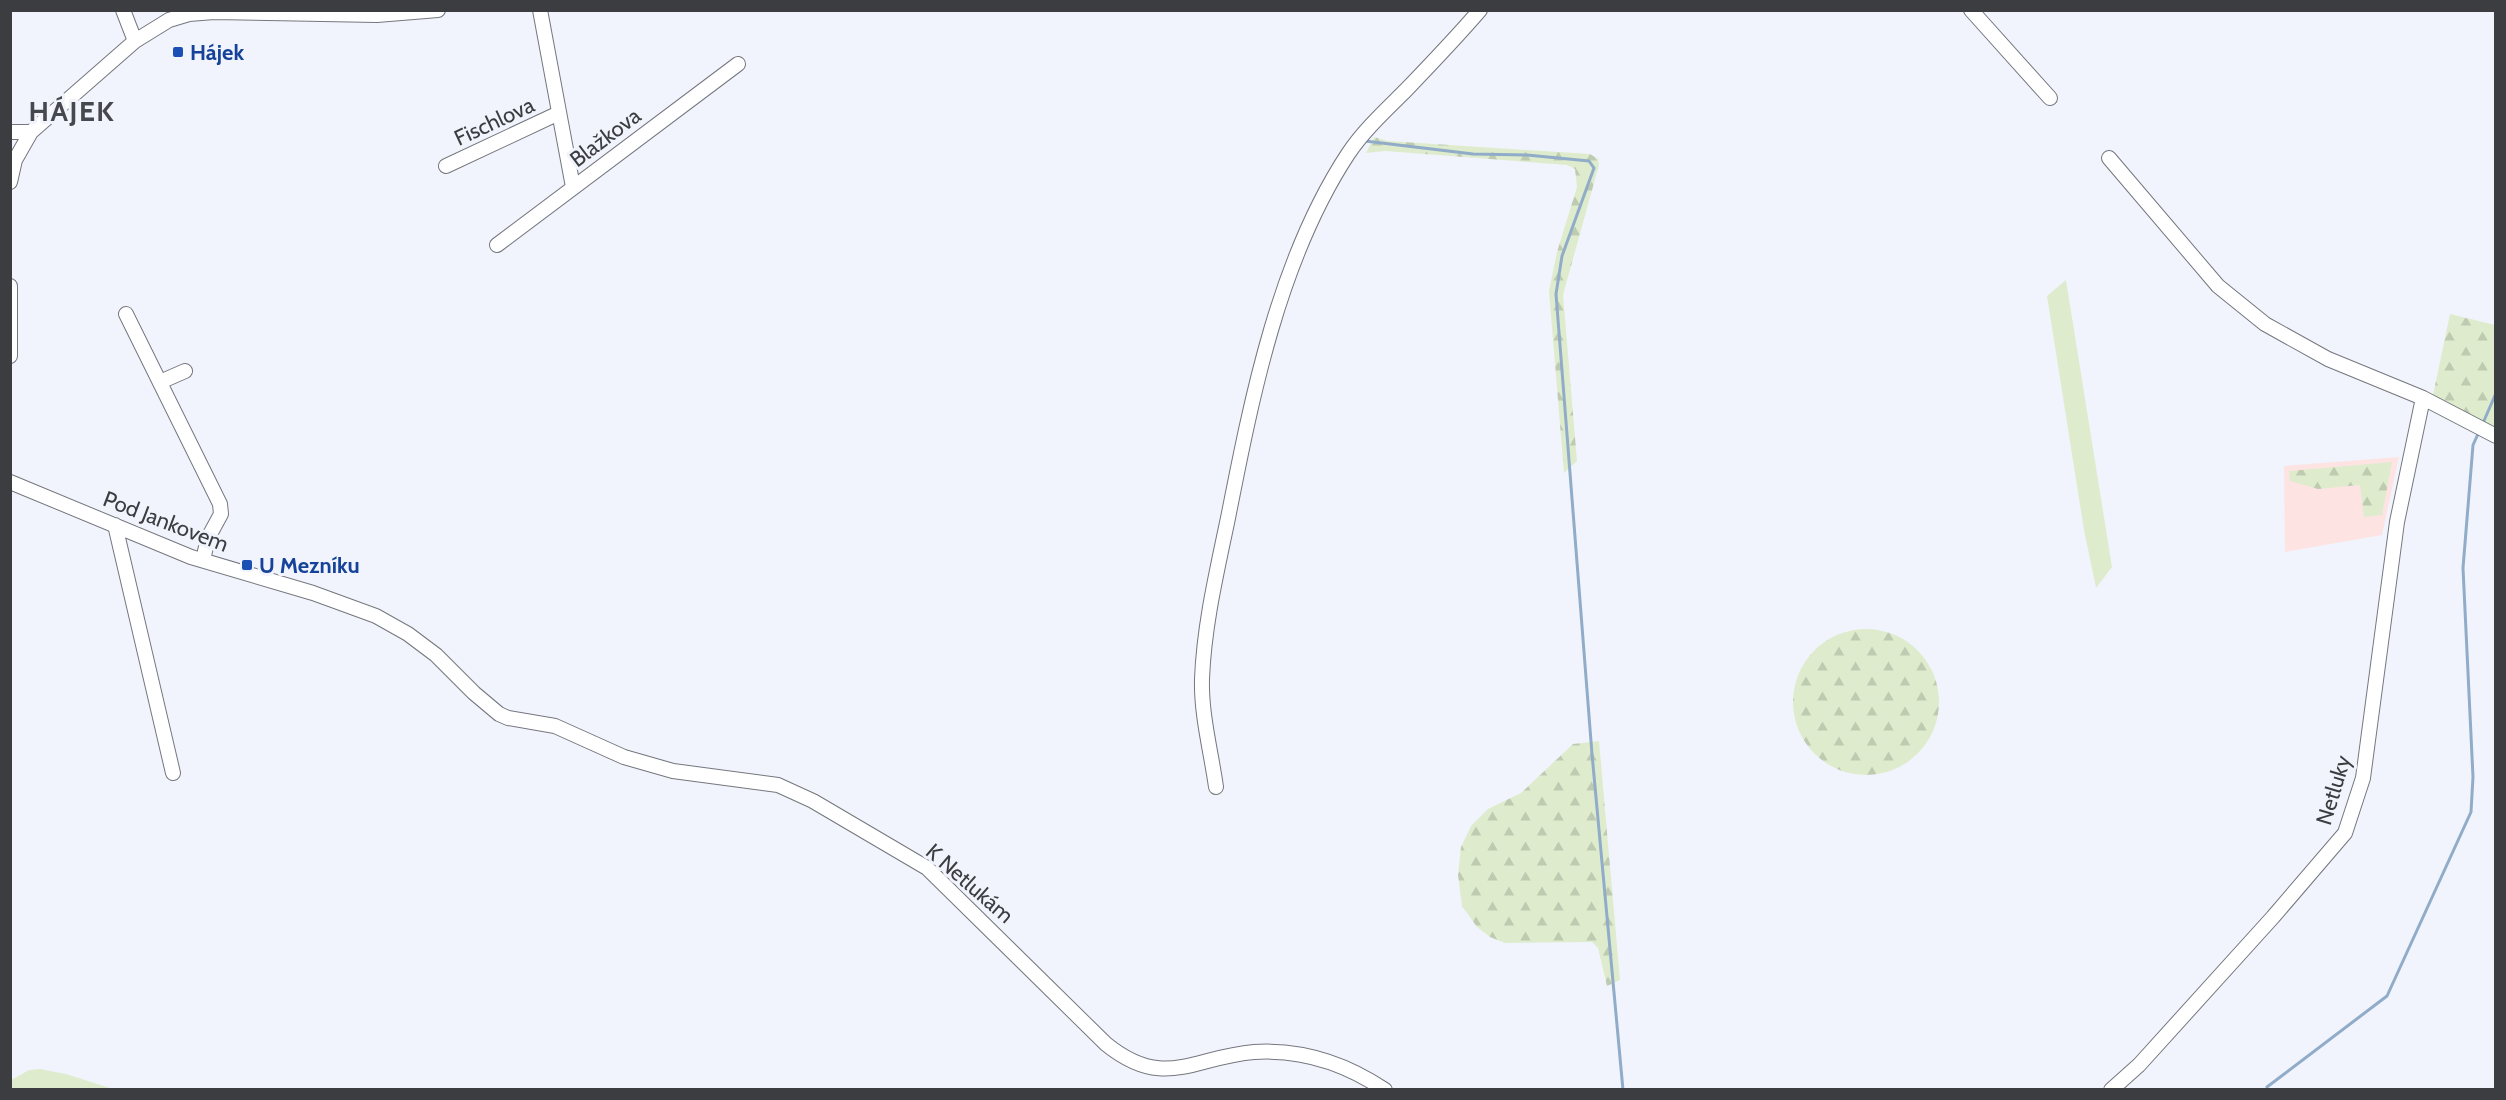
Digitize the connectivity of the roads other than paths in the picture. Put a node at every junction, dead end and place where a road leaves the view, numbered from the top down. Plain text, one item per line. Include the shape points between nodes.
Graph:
1 (123, 10) edge
2 (438, 10) edge
3 (540, 10) edge
4 (1480, 10) edge
5 (1971, 10) edge
6 (135, 41) junction
7 (738, 63) dead end
8 (2050, 98) dead end
9 (559, 113) junction
10 (10, 132) edge
11 (31, 132) junction
12 (13, 156) edge
13 (2109, 158) dead end
14 (446, 166) dead end
15 (10, 182) edge
16 (573, 187) junction
17 (497, 245) dead end
18 (10, 286) edge
19 (126, 314) dead end
20 (11, 353) edge
21 (185, 371) dead end
22 (160, 382) junction
23 (2423, 398) junction
24 (2496, 436) edge
25 (10, 482) edge
26 (115, 525) junction
27 (203, 560) junction
28 (499, 714) joint
29 (173, 773) dead end
30 (1216, 787) dead end
31 (1385, 1089) edge
32 (2112, 1089) edge

1 - 6 street
2 - 6 street via 377,15 208,12 169,20
3 - 9 street
4 - 30 street via 1349,152 1300,247 1280,305 1247,424 1208,622 1202,703
5 - 8 street
6 - 11 street
7 - 16 street, Blažkova
9 - 14 street, Fischlova
9 - 16 street
10 - 11 street
11 - 12 street
12 - 15 street
13 - 23 street via 2218,286 2265,324 2328,359
16 - 17 street, Blažkova
18 - 20 street
19 - 22 street
21 - 22 street
22 - 27 street via 220,504 221,514 208,538
23 - 24 street
23 - 32 street, Netluky via 2397,522 2363,778 2345,832 2139,1065
25 - 26 street, Pod Jankovem
26 - 27 street, Pod Jankovem
26 - 29 street
27 - 28 street, Pod Jankovem via 376,616 436,655
28 - 31 street, K Netlukám via 555,726 624,757 673,771 778,785 813,801 927,868 1106,1044 1137,1063 1177,1069 1217,1058 1286,1053 1334,1063

